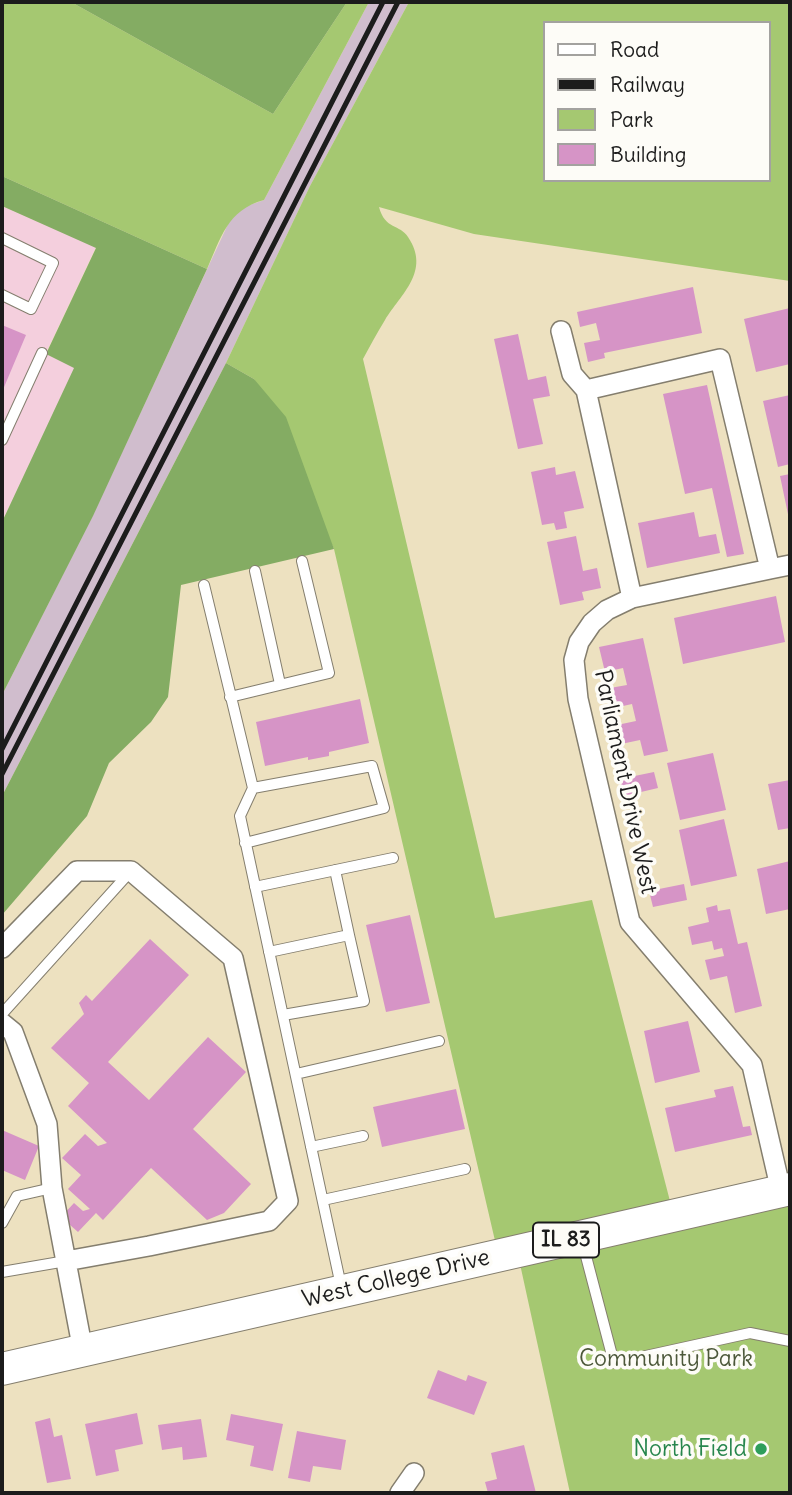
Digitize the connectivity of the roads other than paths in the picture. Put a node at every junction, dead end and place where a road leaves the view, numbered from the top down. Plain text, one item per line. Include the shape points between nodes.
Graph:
1 (2, 238) edge
2 (2, 295) edge
3 (561, 331) dead end
4 (42, 353) dead end
5 (586, 390) junction
6 (2, 440) edge
7 (302, 561) dead end
8 (790, 565) edge
9 (770, 569) junction
10 (255, 571) dead end
11 (204, 585) dead end
12 (632, 598) junction
13 (280, 684) junction
14 (230, 697) junction
15 (253, 788) junction
16 (245, 843) junction
17 (393, 858) dead end
18 (131, 870) junction
19 (335, 870) junction
20 (255, 887) junction
21 (349, 935) junction
22 (2, 948) edge
23 (269, 952) junction
24 (2, 1014) edge
25 (283, 1015) junction
26 (2, 1023) edge
27 (439, 1041) dead end
28 (296, 1074) junction
29 (363, 1136) dead end
30 (311, 1147) junction
31 (465, 1169) dead end
32 (52, 1188) junction
33 (785, 1190) edge
34 (323, 1200) junction
35 (2, 1223) edge
36 (581, 1237) junction
37 (66, 1261) junction
38 (2, 1272) edge
39 (342, 1291) junction
40 (790, 1341) edge
41 (83, 1351) junction
42 (2, 1369) edge
43 (414, 1473) dead end
44 (400, 1493) edge

1 - 2 lane via 53,263 30,309
3 - 5 street via 572,374
4 - 6 lane
5 - 9 street via 720,359
5 - 12 street
7 - 13 lane via 329,673
8 - 9 street, Parliament Drive West
9 - 12 street, Parliament Drive West
10 - 13 lane
11 - 14 lane
12 - 33 street, Parliament Drive West via 592,623 574,660 578,699 630,922 752,1065
13 - 14 lane
14 - 15 lane
15 - 16 lane via 240,816
15 - 16 lane via 372,766 384,808
16 - 20 lane
17 - 19 lane
18 - 22 street via 77,871
18 - 24 lane
18 - 37 street via 233,958 288,1201 269,1220
19 - 20 lane
19 - 21 lane
20 - 23 lane
21 - 23 lane
21 - 25 lane via 364,1001
23 - 25 lane
25 - 28 lane
26 - 32 street via 13,1032 47,1124
27 - 28 lane
28 - 30 lane
29 - 30 lane
30 - 34 lane
31 - 34 lane
32 - 35 lane via 17,1196
32 - 37 street
33 - 36 main road, West College Drive / IL 83
34 - 39 lane
36 - 39 main road, West College Drive / IL 83
36 - 40 lane via 614,1363 750,1333
37 - 38 lane
37 - 41 street
39 - 41 main road, West College Drive / IL 83
41 - 42 main road, West College Drive / IL 83
43 - 44 street

